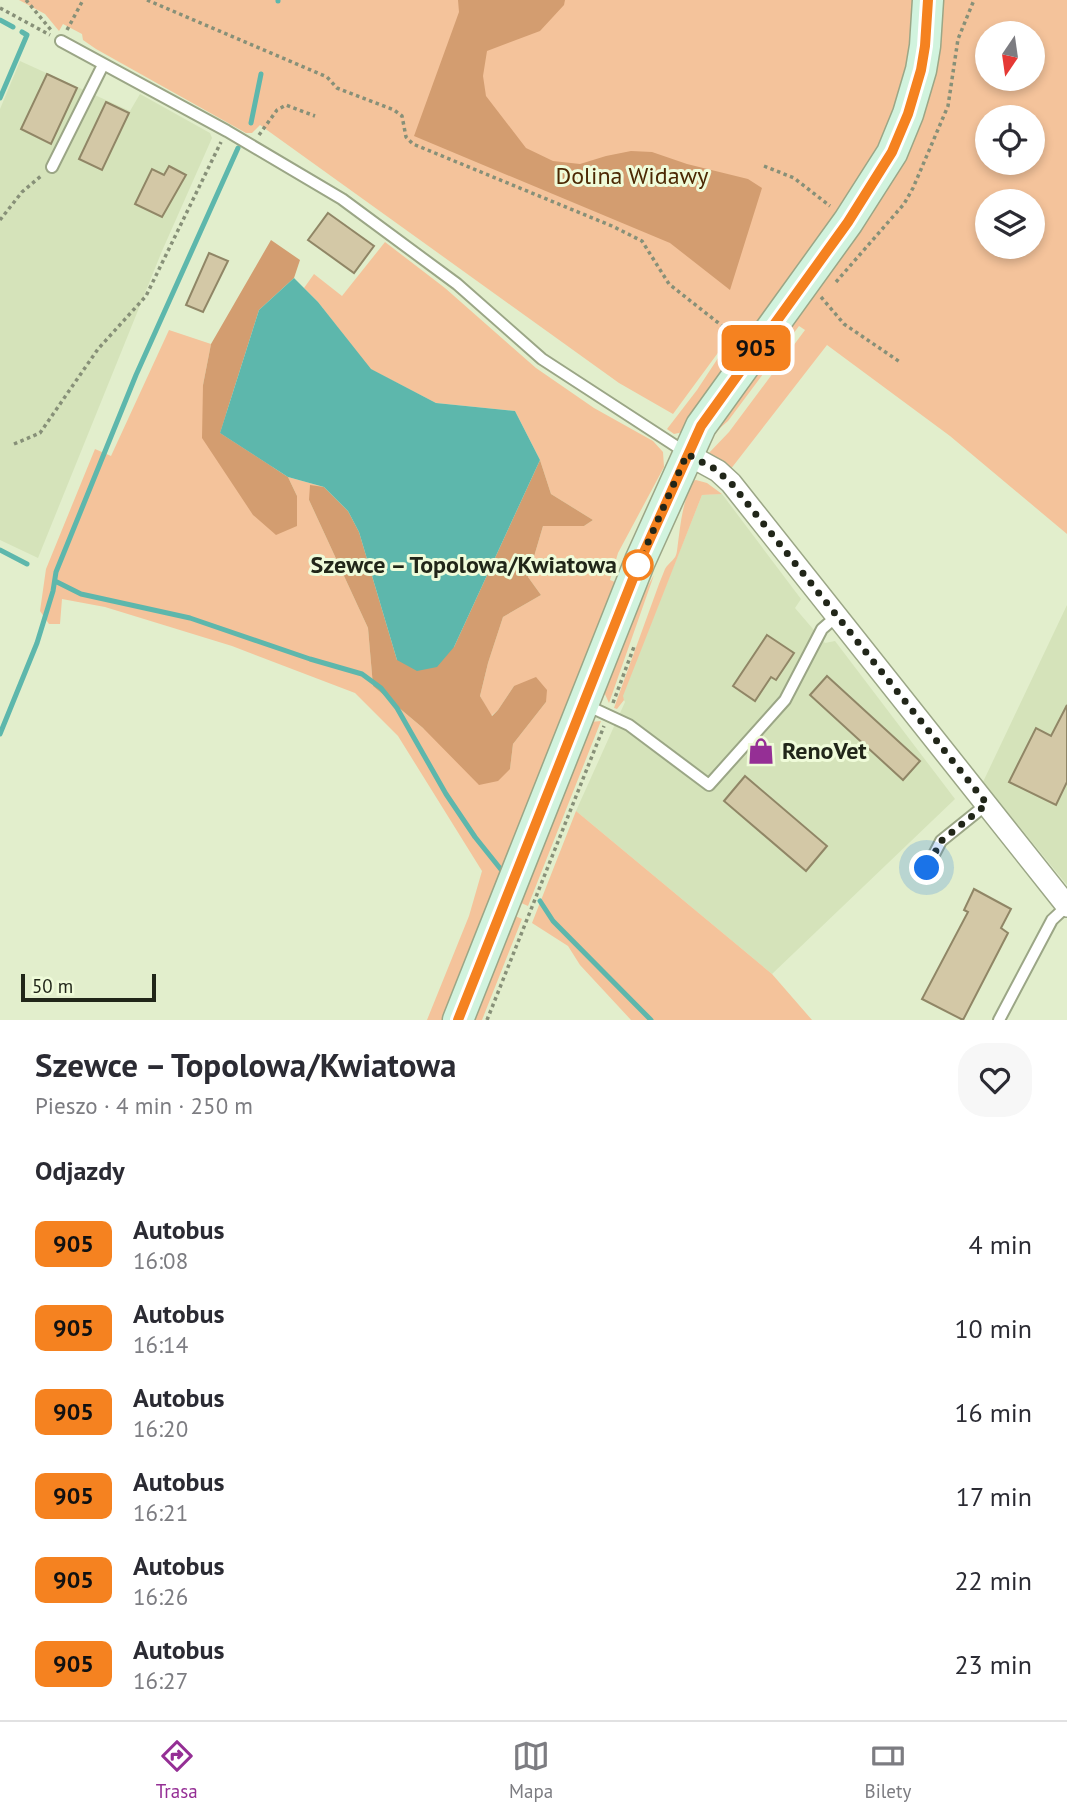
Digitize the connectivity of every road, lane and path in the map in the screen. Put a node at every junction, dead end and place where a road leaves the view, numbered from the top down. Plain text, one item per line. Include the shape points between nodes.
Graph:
1 (26, 0) edge
2 (83, 0) edge
3 (147, 0) edge
4 (928, 0) edge
5 (0, 8) edge
6 (61, 41) junction
7 (103, 65) junction
8 (315, 116) dead end
9 (227, 131) junction
10 (251, 146) junction
11 (764, 166) dead end
12 (52, 167) joint
13 (0, 220) edge
14 (848, 222) junction
15 (804, 281) junction
16 (722, 353) dead end
17 (900, 362) dead end
18 (14, 444) dead end
19 (687, 454) junction
20 (837, 616) junction
21 (583, 704) junction
22 (987, 804) junction
23 (927, 868) dead end
24 (1067, 906) edge
25 (458, 1020) edge
26 (999, 1020) edge

1 - 6 path
2 - 6 path
3 - 16 path via 394,110 402,116 406,137 413,144 642,241 669,284 726,329
4 - 14 main road via 925,46 908,114 892,152
5 - 6 path
6 - 7 lane
7 - 9 lane
7 - 12 lane
8 - 10 path via 286,105 276,110
9 - 10 lane
9 - 18 path via 146,296 98,349 40,433
10 - 19 lane via 342,200 457,284 542,359
11 - 14 path via 808,187
12 - 13 path via 22,192
14 - 15 main road
15 - 17 path via 844,324
15 - 19 main road via 711,410
19 - 20 street via 731,483
19 - 21 main road
20 - 21 lane via 822,629 785,700 709,785 629,725
20 - 22 street
21 - 25 main road
22 - 23 lane via 941,841
22 - 24 street
24 - 26 lane via 1052,920

